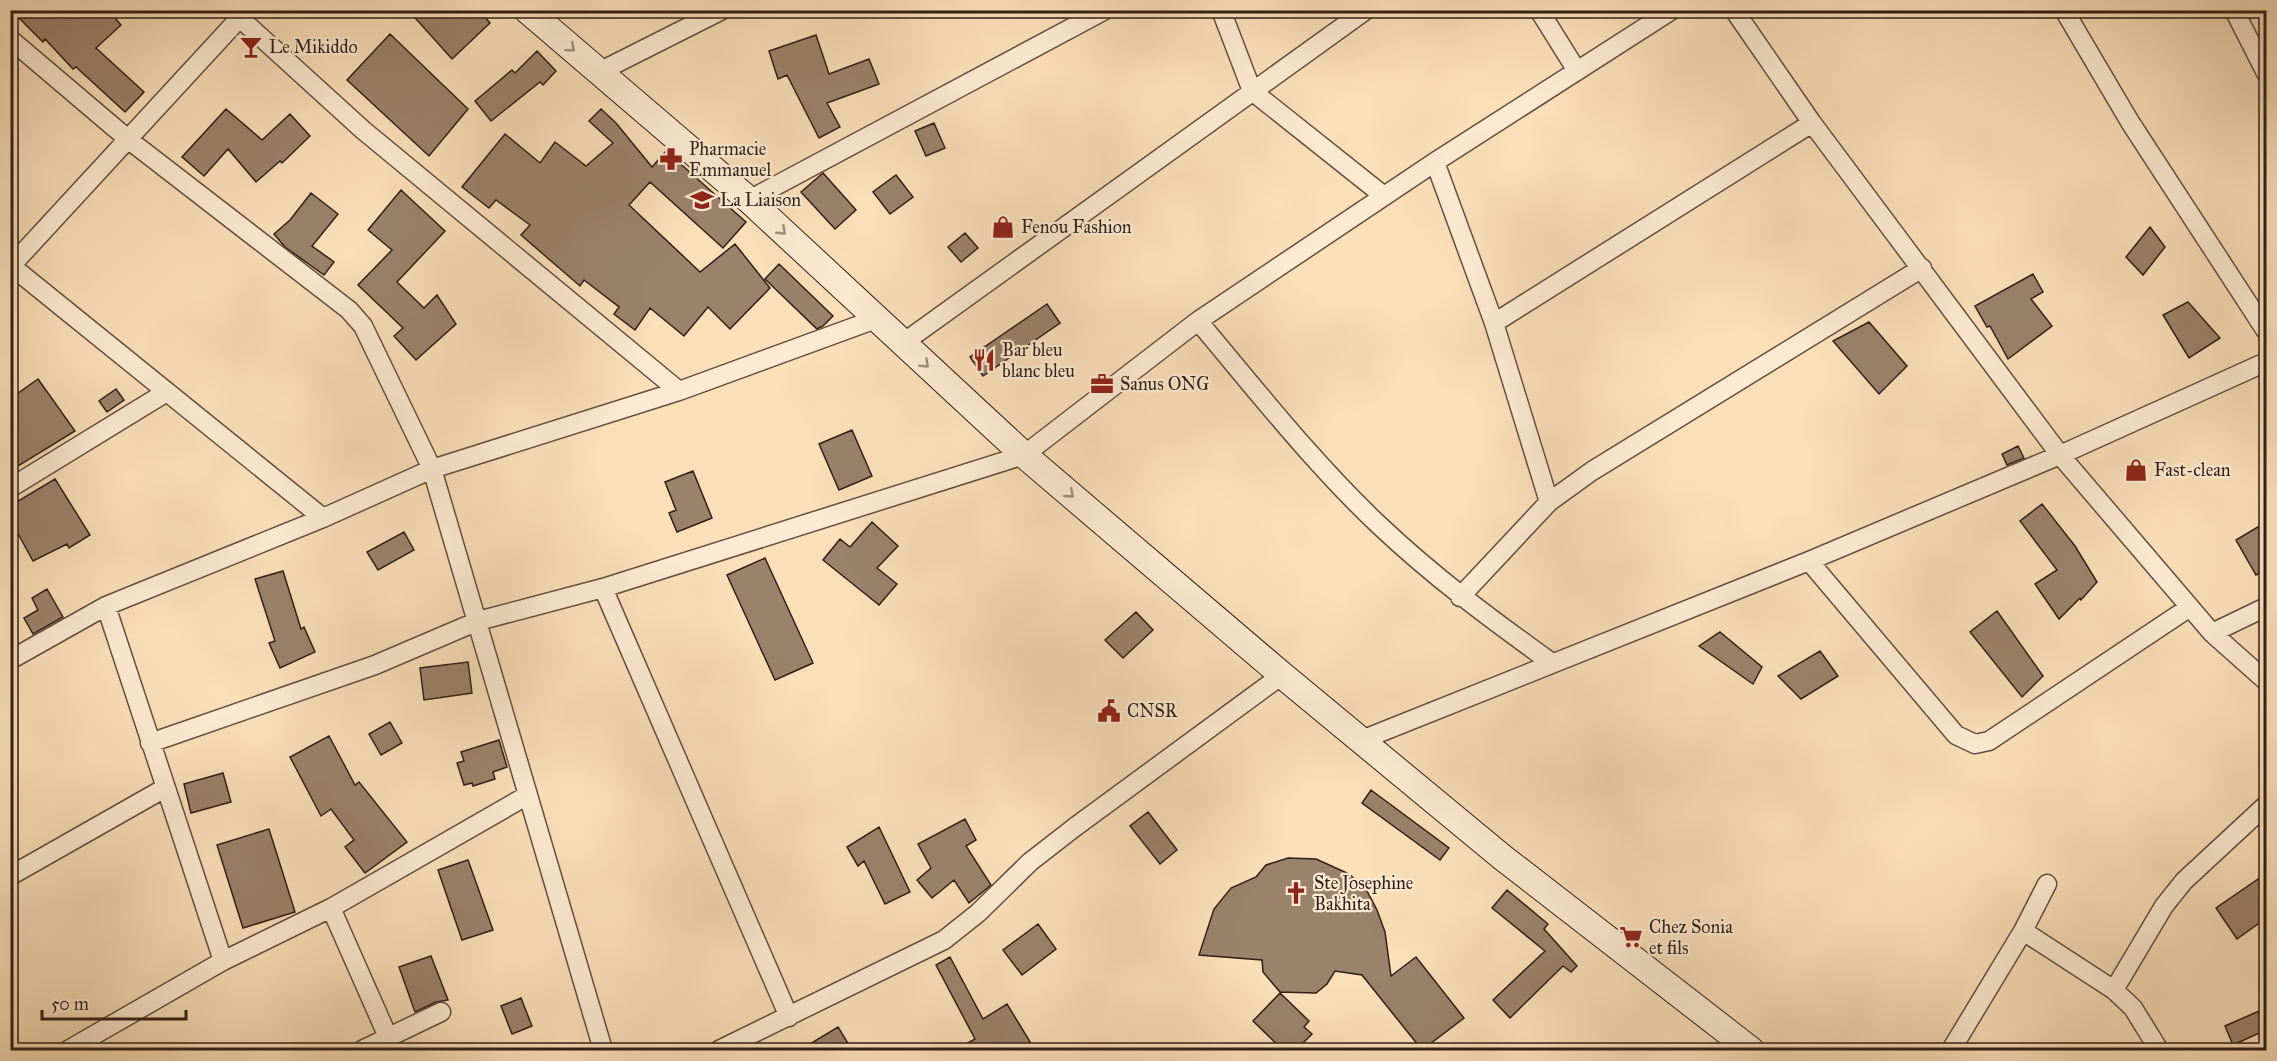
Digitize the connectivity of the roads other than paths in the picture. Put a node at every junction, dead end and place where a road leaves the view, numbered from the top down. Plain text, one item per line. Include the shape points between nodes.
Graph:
1 (527, 10) edge
2 (722, 10) edge
3 (1105, 10) edge
4 (1221, 10) edge
5 (1366, 10) edge
6 (1539, 10) edge
7 (1672, 10) edge
8 (1734, 10) edge
9 (2064, 10) edge
10 (2234, 10) edge
11 (239, 13) edge
12 (10, 39) edge
13 (1577, 71) junction
14 (599, 72) junction
15 (2266, 73) edge
16 (1252, 91) junction
17 (1812, 123) junction
18 (129, 140) junction
19 (1435, 162) junction
20 (1384, 196) junction
21 (749, 200) junction
22 (11, 266) edge
23 (1922, 268) junction
24 (876, 319) junction
25 (1198, 321) junction
26 (1494, 323) junction
27 (2266, 331) edge
28 (903, 343) junction
29 (2266, 362) edge
30 (679, 391) junction
31 (165, 393) junction
32 (1024, 455) junction
33 (2060, 455) junction
34 (432, 469) junction
35 (10, 488) edge
36 (1550, 501) junction
37 (323, 518) junction
38 (1809, 561) junction
39 (603, 588) junction
40 (1460, 597) junction
41 (106, 606) junction
42 (2190, 607) junction
43 (2266, 607) edge
44 (478, 621) junction
45 (2212, 633) junction
46 (10, 660) edge
47 (1552, 663) junction
48 (1282, 675) junction
49 (2266, 681) edge
50 (1359, 741) junction
51 (150, 743) junction
52 (165, 788) junction
53 (528, 795) junction
54 (2266, 805) edge
55 (10, 876) edge
56 (2047, 884) dead end
57 (331, 908) junction
58 (2023, 930) junction
59 (224, 961) junction
60 (2114, 990) junction
61 (441, 1012) dead end
62 (789, 1017) junction
63 (388, 1036) junction
64 (68, 1050) edge
65 (362, 1050) edge
66 (603, 1050) edge
67 (719, 1050) edge
68 (1751, 1050) edge
69 (1951, 1050) edge
70 (2159, 1050) edge

1 -> 14 main road
2 - 14 street
3 - 21 street
4 - 16 street
5 - 16 street
6 - 13 street
7 - 13 street
8 - 17 street
9 - 27 street via 2136,132
10 - 15 street
11 - 18 street
11 - 30 street via 363,130
12 - 18 street
13 - 19 street
14 - 21 main road
16 - 20 street
16 - 28 street
17 - 23 street
17 - 26 street
18 - 22 street
18 - 34 street via 356,317
19 - 20 street
19 - 26 street
20 - 25 street
21 -> 24 main road
22 - 31 street
23 - 33 street
23 - 36 street via 1592,471
24 - 28 main road
24 - 30 street
25 - 32 street
25 - 40 street via 1344,490
26 - 36 street
28 -> 32 main road
29 - 33 street
30 - 34 street
31 - 35 street
31 - 37 street
32 - 39 street
32 -> 48 main road
33 - 38 street
33 - 42 street
34 - 37 street
34 - 44 street
36 - 40 street
37 - 41 street
38 - 42 street via 1956,735 1975,744 1989,741
38 - 47 street
39 - 44 street
39 - 62 street
40 - 47 street
41 - 46 street
41 - 51 street
42 - 45 street
43 - 45 street
44 - 51 street via 375,665
44 - 53 street
45 - 49 street
47 - 50 street
48 - 50 main road
48 - 62 street via 1066,834 944,940
50 - 68 main road
51 - 52 street
52 - 55 street
52 - 59 street
53 - 57 street
53 - 66 street
54 - 60 street via 2184,881 2164,906
56 - 58 street
57 - 59 street
57 - 63 street
58 - 60 street
58 - 69 street
59 - 64 street
60 - 70 street via 2133,1008
61 - 63 street
62 - 67 street
63 - 65 street

